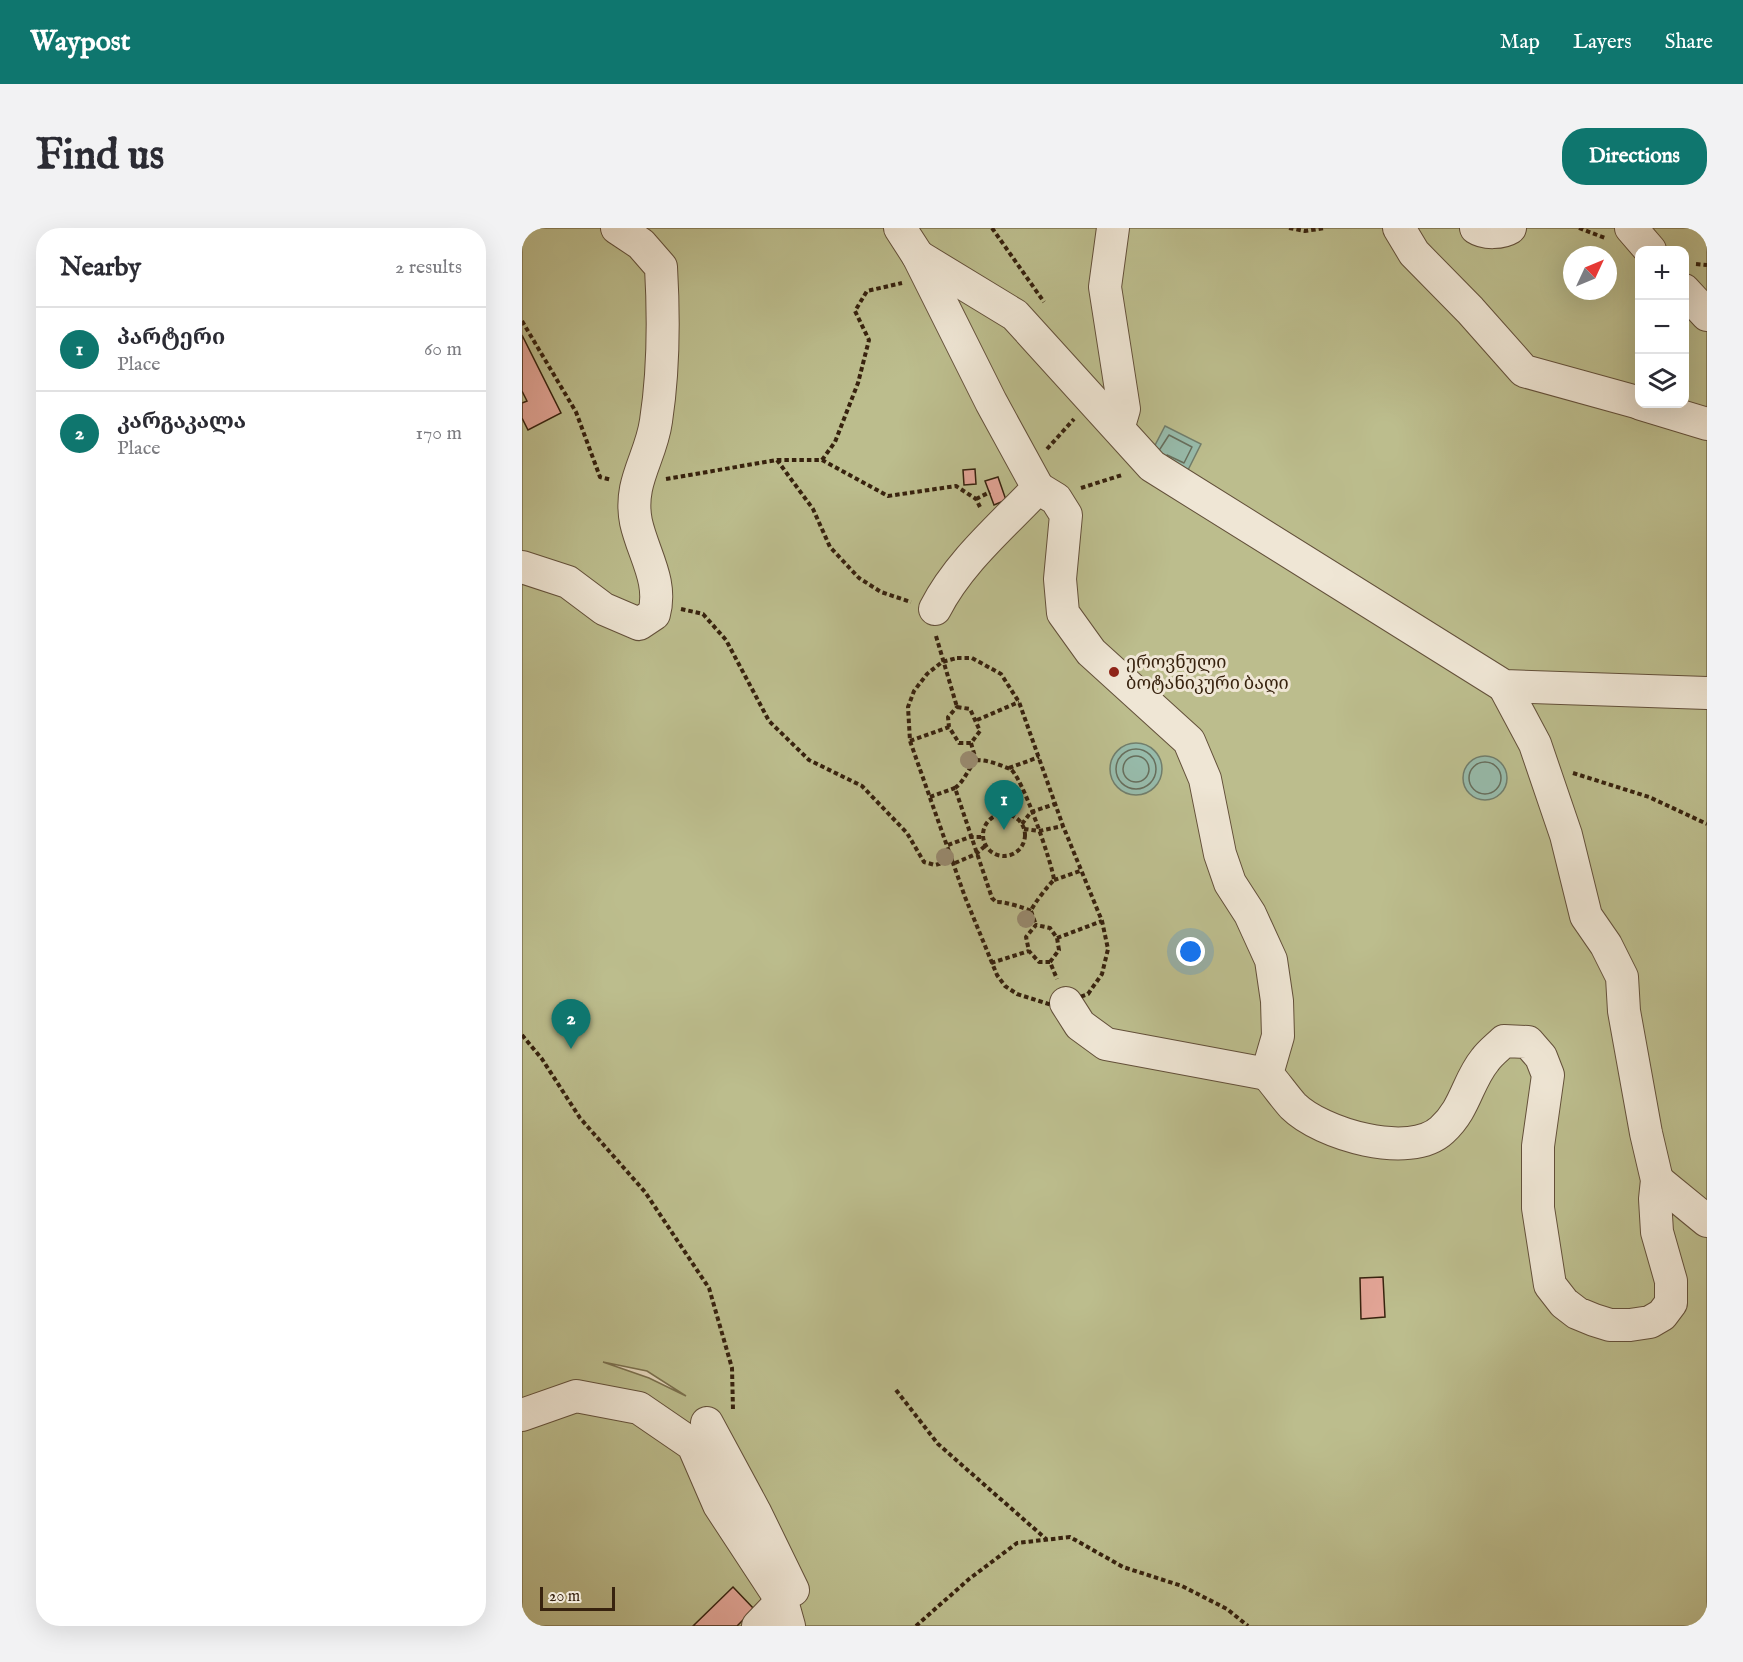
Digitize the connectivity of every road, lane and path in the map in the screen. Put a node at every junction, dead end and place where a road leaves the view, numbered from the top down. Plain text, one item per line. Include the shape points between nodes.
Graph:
1 (617, 228) edge
2 (900, 228) edge
3 (1113, 228) edge
4 (1290, 228) edge
5 (1324, 228) edge
6 (1399, 228) edge
7 (1476, 228) edge
8 (1510, 228) edge
9 (1631, 228) edge
10 (1647, 246) edge
11 (918, 256) junction
12 (1689, 295) edge
13 (1707, 315) edge
14 (522, 321) edge
15 (1091, 399) junction
16 (1635, 402) edge
17 (1656, 408) edge
18 (1707, 424) edge
19 (1119, 426) junction
20 (777, 460) junction
21 (822, 460) junction
22 (1152, 466) junction
23 (634, 485) junction
24 (1041, 486) junction
25 (990, 492) dead end
26 (976, 499) junction
27 (994, 534) junction
28 (522, 567) edge
29 (658, 599) junction
30 (935, 609) junction
31 (942, 662) junction
32 (1504, 686) junction
33 (1707, 693) edge
34 (1019, 702) junction
35 (957, 707) junction
36 (977, 720) junction
37 (949, 727) junction
38 (910, 741) junction
39 (971, 743) junction
40 (1039, 757) junction
41 (976, 760) junction
42 (1542, 764) junction
43 (1009, 768) junction
44 (955, 788) junction
45 (930, 797) junction
46 (1055, 804) junction
47 (1031, 812) junction
48 (1707, 824) edge
49 (1062, 825) junction
50 (1023, 826) junction
51 (1039, 831) junction
52 (970, 837) junction
53 (982, 837) junction
54 (948, 845) junction
55 (985, 846) junction
56 (976, 854) junction
57 (954, 862) junction
58 (1080, 871) junction
59 (1054, 880) junction
60 (1031, 911) junction
61 (1102, 921) junction
62 (1036, 926) junction
63 (1057, 938) junction
64 (1029, 951) junction
65 (1050, 962) junction
66 (991, 963) junction
67 (1062, 994) junction
68 (522, 1035) edge
69 (1267, 1074) junction
70 (1657, 1180) junction
71 (1707, 1221) edge
72 (896, 1390) dead end
73 (522, 1415) edge
74 (707, 1423) joint
75 (1046, 1540) junction
76 (785, 1613) edge
77 (758, 1626) edge
78 (808, 1626) edge
79 (916, 1626) edge
80 (1248, 1626) edge

1 - 23 lane via 641,244 661,267 664,370 656,425
2 - 11 lane
3 - 19 lane via 1105,287 1124,409
4 - 5 path
6 - 16 lane via 1414,253 1524,371
7 - 8 lane via 1504,232
9 - 10 lane
11 - 15 lane via 1015,315
11 - 21 path via 914,280 867,291 855,311 869,340 858,383 835,442
11 - 24 lane via 986,392
12 - 13 lane
14 - 23 path via 576,412 600,477
15 - 19 lane via 1104,416
15 - 24 path
17 - 18 lane
19 - 22 lane
20 - 21 path
20 - 23 path
20 - 30 path via 813,509 830,546 858,578 881,592
21 - 26 path via 888,496 956,486
22 - 24 path via 1077,489
22 - 32 lane
23 - 29 lane via 636,522
24 - 27 lane
24 - 69 lane via 1066,516 1060,579 1063,613 1091,652 1189,741 1205,779 1230,883 1250,914 1271,960 1278,1036
25 - 26 path
26 - 27 path
27 - 30 lane via 946,589
28 - 29 lane via 568,582 604,609 639,624 654,614
29 - 57 path via 703,614 738,658 769,721 809,760 862,786 907,833 924,862
30 - 31 path
31 - 34 path via 972,658 987,664 1001,674
31 - 35 path
31 - 38 path via 914,691 908,708
32 - 33 lane
32 - 42 lane
34 - 36 path
34 - 40 path
35 - 36 path via 970,709
35 - 37 path via 948,717
36 - 39 path via 980,731
37 - 38 path
37 - 39 path via 959,743
38 - 45 path
39 - 41 path
40 - 43 path
40 - 46 path
41 - 43 path
41 - 44 path
42 - 48 path via 1648,797
42 - 70 lane via 1566,835 1586,916 1622,977 1624,1011
43 - 47 path
44 - 45 path
44 - 52 path
45 - 54 path
46 - 47 path
46 - 49 path
47 - 50 path
47 - 51 path
49 - 51 path
49 - 58 path
50 - 51 path
50 - 53 path via 1011,815 996,815 986,824
50 - 55 path via 1023,845 1013,855 999,856
51 - 59 path
52 - 53 path
52 - 54 path
52 - 56 path
53 - 55 path
54 - 57 path
55 - 56 path
56 - 57 path
56 - 60 path via 996,902
57 - 66 path
58 - 59 path
58 - 61 path
59 - 60 path
60 - 62 path
61 - 63 path
61 - 67 path via 1108,949 1102,974 1088,993
62 - 63 path via 1050,927
62 - 64 path via 1026,937
63 - 65 path via 1059,950
64 - 65 path via 1039,962
64 - 66 path
65 - 67 path
66 - 67 path via 1005,986 1017,994 1055,1006
67 - 69 lane via 1080,1025 1106,1044
68 - 74 path via 580,1118 645,1192 709,1288 732,1368 734,1420
69 - 70 lane via 1293,1106 1326,1128 1381,1142 1412,1142 1428,1140 1457,1115 1484,1061 1504,1041 1528,1042 1541,1057 1548,1075 1538,1146 1538,1208 1550,1285 1577,1313 1610,1325 1650,1322 1662,1316 1671,1303 1671,1281 1658,1232
70 - 71 lane
72 - 75 path via 938,1444
73 - 76 lane via 576,1396 639,1408 693,1445 719,1505
74 - 78 lane via 755,1512
75 - 79 path via 1017,1543
75 - 80 path via 1070,1538 1123,1568 1182,1586 1227,1609
76 - 77 lane

